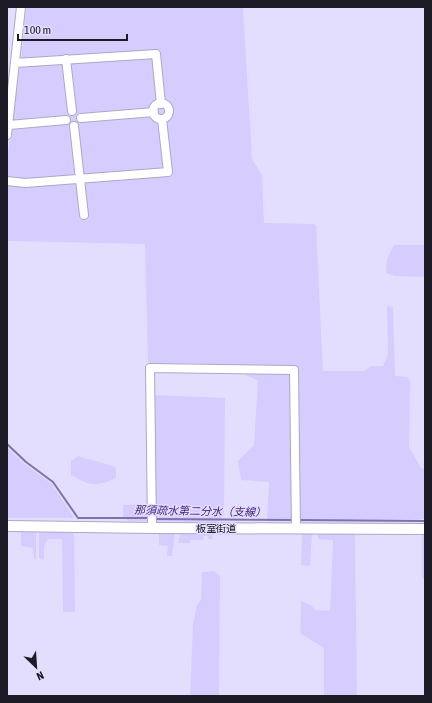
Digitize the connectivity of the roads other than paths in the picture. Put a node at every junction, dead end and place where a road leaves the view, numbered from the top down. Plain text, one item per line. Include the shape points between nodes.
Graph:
1 (22, 7) edge
2 (66, 59) junction
3 (15, 63) junction
4 (161, 104) junction
5 (72, 111) junction
6 (154, 112) junction
7 (81, 118) junction
8 (162, 119) junction
9 (66, 120) junction
10 (9, 125) junction
11 (74, 126) junction
12 (7, 135) edge
13 (80, 178) junction
14 (7, 181) edge
15 (84, 215) dead end
16 (7, 526) edge
17 (152, 528) junction
18 (296, 529) junction
19 (425, 529) edge

1 - 3 street
2 - 3 street
2 - 4 street via 156,54
2 - 5 street
3 - 10 street
4 - 6 street via 156,106
4 - 8 street via 167,106 169,112 168,116
5 - 7 street via 78,112
5 - 9 street
6 - 7 street
6 - 8 street
7 - 11 street via 80,124
8 - 13 street via 168,172
9 - 10 street
9 - 11 street via 70,126
10 - 12 street
11 - 13 street
13 - 14 street via 25,183
13 - 15 street
16 - 17 main road, 板室街道
17 - 18 main road, 板室街道
17 - 18 street via 150,368 294,370
18 - 19 main road, 板室街道

